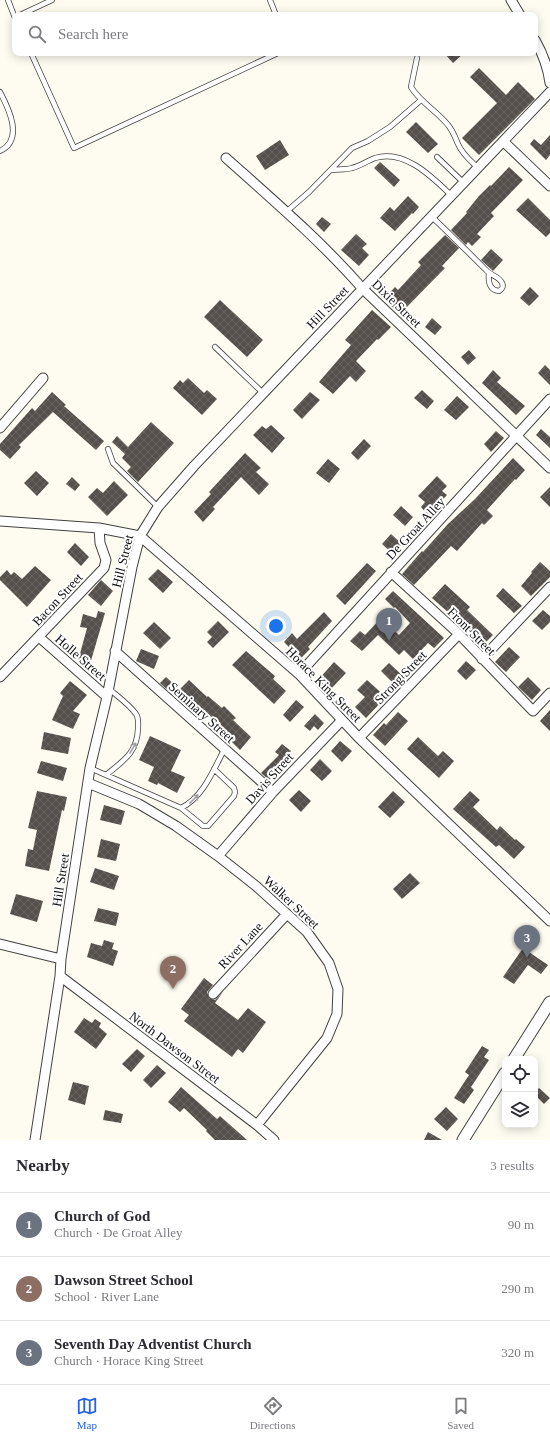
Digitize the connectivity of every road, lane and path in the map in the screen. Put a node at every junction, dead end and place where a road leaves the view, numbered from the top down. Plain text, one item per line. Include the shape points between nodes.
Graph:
1 (8, 0) edge
2 (52, 0) edge
3 (270, 0) edge
4 (511, 0) edge
5 (13, 12) edge
6 (26, 12) edge
7 (275, 12) edge
8 (518, 12) edge
9 (538, 45) edge
10 (32, 56) edge
11 (272, 56) edge
12 (416, 58) dead end
13 (550, 83) edge
14 (0, 92) edge
15 (550, 92) edge
16 (422, 100) junction
17 (504, 142) junction
18 (0, 151) edge
19 (437, 157) dead end
20 (226, 158) dead end
21 (478, 168) junction
22 (330, 170) junction
23 (464, 183) junction
24 (550, 186) edge
25 (452, 196) junction
26 (286, 212) junction
27 (432, 217) junction
28 (489, 273) dead end
29 (363, 288) junction
30 (215, 347) dead end
31 (43, 378) dead end
32 (263, 393) junction
33 (550, 399) edge
34 (0, 428) edge
35 (517, 436) junction
36 (108, 449) dead end
37 (550, 468) edge
38 (158, 506) junction
39 (0, 521) edge
40 (99, 528) junction
41 (140, 536) junction
42 (391, 572) junction
43 (550, 587) edge
44 (459, 634) junction
45 (39, 637) junction
46 (115, 651) junction
47 (482, 659) junction
48 (299, 674) junction
49 (0, 677) edge
50 (108, 692) junction
51 (550, 693) edge
52 (342, 720) junction
53 (359, 738) junction
54 (224, 750) junction
55 (90, 768) junction
56 (214, 769) junction
57 (106, 775) junction
58 (88, 784) junction
59 (273, 792) junction
60 (181, 808) junction
61 (218, 856) junction
62 (287, 914) junction
63 (550, 921) edge
64 (0, 944) edge
65 (61, 959) junction
66 (60, 976) junction
67 (213, 994) dead end
68 (550, 1002) edge
69 (516, 1056) edge
70 (502, 1078) edge
71 (257, 1125) junction
72 (35, 1140) edge
73 (274, 1140) edge
74 (463, 1140) edge

1 - 5 lane
2 - 6 lane
3 - 7 lane
4 - 8 street
9 - 13 street via 548,69
10 - 11 lane via 74,148
12 - 16 lane via 411,87
14 - 18 lane via 12,123 12,139
15 - 17 street, Hill Street
16 - 21 lane via 450,126 458,145
16 - 22 lane via 390,127 352,148
17 - 21 street, Hill Street
17 - 24 street
19 - 23 lane
20 - 26 street, Dixie Street
21 - 23 street, Hill Street
22 - 25 lane via 351,168 376,158 405,160 423,170
22 - 26 lane
23 - 25 street, Hill Street
25 - 27 street, Hill Street
26 - 29 street, Dixie Street
27 - 28 lane
27 - 29 street, Hill Street
29 - 32 street, Hill Street
29 - 35 street, Dixie Street
30 - 32 lane
31 - 34 street
32 - 38 street, Hill Street
33 - 35 street, De Groat Alley
35 - 37 street, Dixie Street
35 - 42 street, De Groat Alley
36 - 38 lane via 113,463
38 - 41 street, Hill Street
39 - 40 street, Horace King Street
40 - 41 street, Horace King Street
40 - 45 street, Bacon Street via 100,543 106,560 104,568
41 - 46 street, Hill Street
41 - 48 street, Horace King Street
42 - 44 street, Front Street
42 - 48 street, De Groat Alley
43 - 47 street
44 - 47 street, Front Street
44 - 53 street, Strong Street
45 - 49 street, Bacon Street
45 - 50 street, Holle Street
46 - 50 street, Hill Street
46 - 54 street, Seminary Street
47 - 51 street, Front Street via 533,711
48 - 52 street, Horace King Street
50 - 55 street, Hill Street
57 -> 50 lane via 135,747 138,737 138,720 135,713
52 - 53 street, Horace King Street
52 - 59 street, Davis Street
53 - 63 street, Horace King Street
54 - 56 lane
54 - 59 street, Seminary Street
55 - 57 lane
55 - 58 street, Hill Street
60 -> 56 lane via 198,796
56 - 60 lane via 234,788 234,796 208,826 203,826
57 - 60 lane
58 - 61 street, Walker Street via 139,804
58 - 65 street, Hill Street
59 - 61 street, Davis Street
61 - 62 street, Walker Street
62 - 67 street, River Lane
62 - 71 street, Walker Street via 307,932 329,963 338,989 337,1014 327,1038
64 - 65 street
65 - 66 street, Hill Street
66 - 71 street, North Dawson Street
66 - 72 street, Hill Street
68 - 69 street
70 - 74 street
71 - 73 street, North Dawson Street

